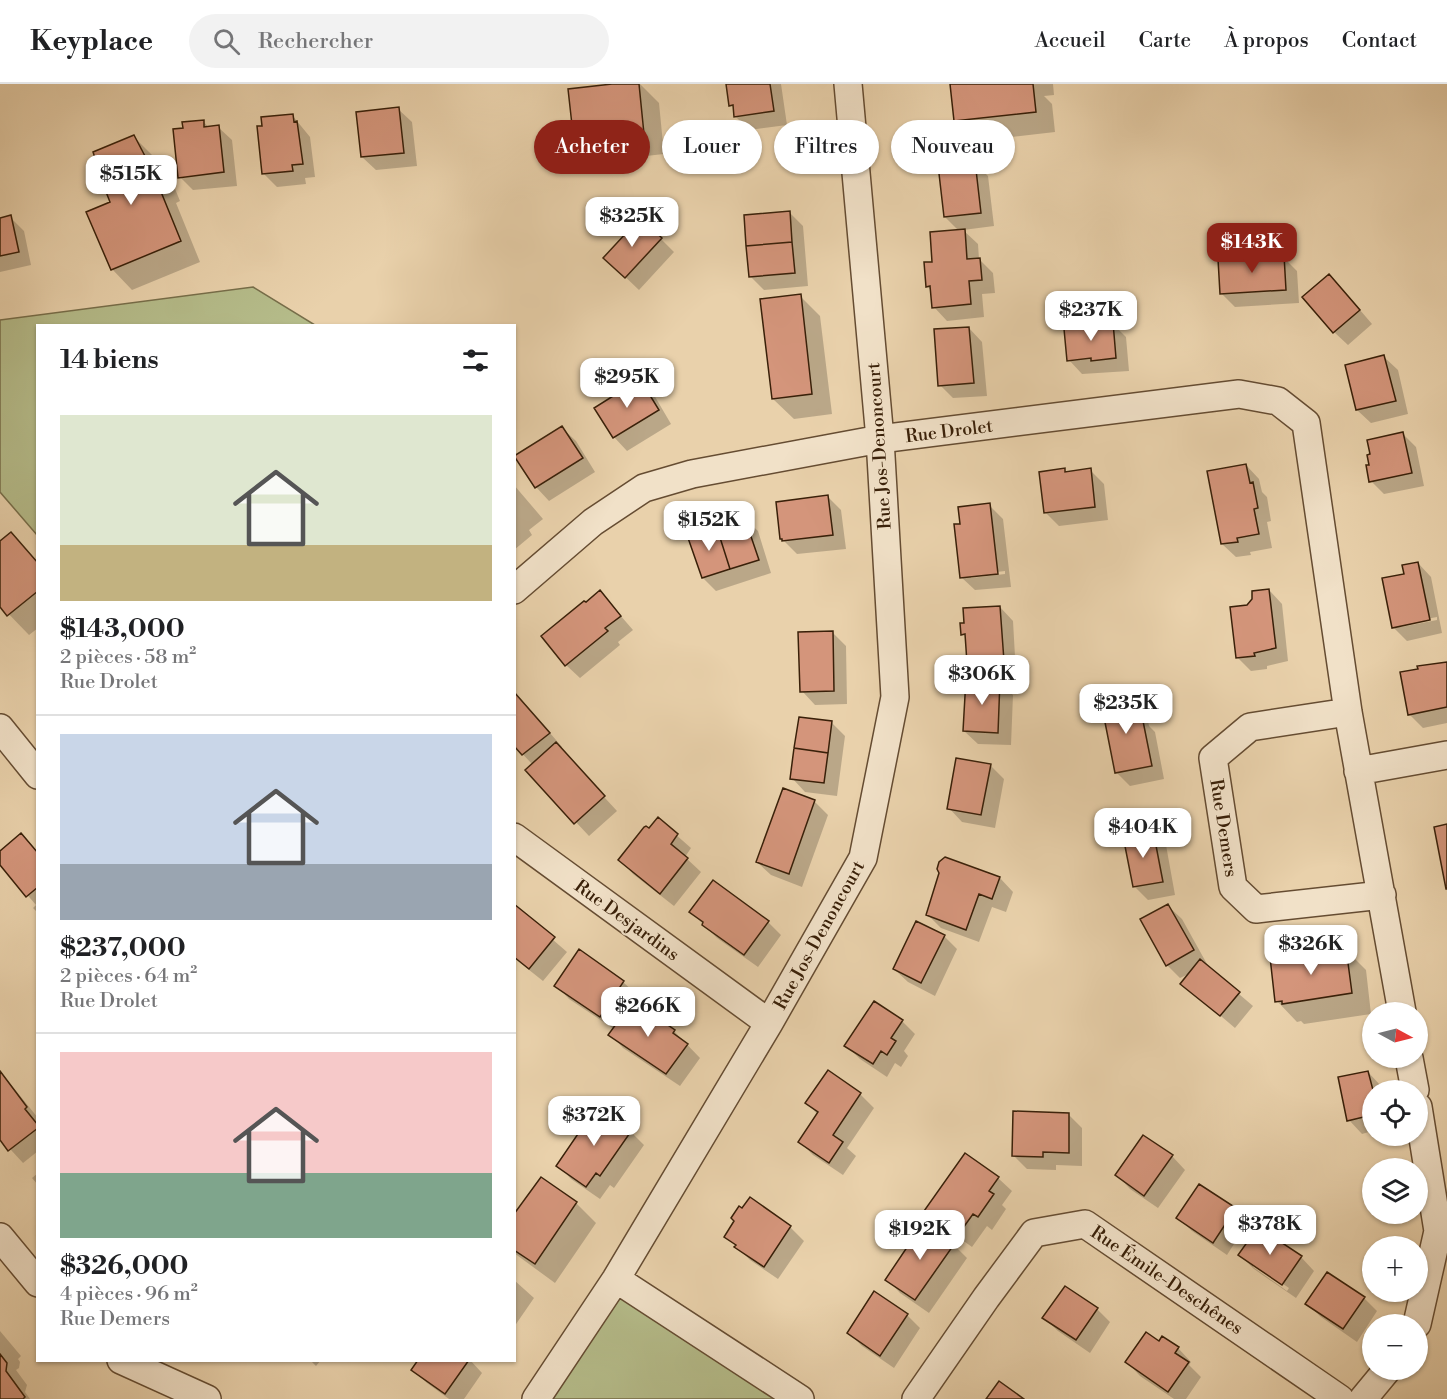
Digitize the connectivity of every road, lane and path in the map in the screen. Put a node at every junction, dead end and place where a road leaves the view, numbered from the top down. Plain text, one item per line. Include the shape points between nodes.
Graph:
1 (848, 84) edge
2 (880, 440) junction
3 (516, 588) edge
4 (1348, 712) junction
5 (0, 728) edge
6 (1447, 755) edge
7 (1358, 771) junction
8 (36, 773) edge
9 (516, 838) edge
10 (1382, 895) junction
11 (1399, 1002) edge
12 (769, 1023) junction
13 (1424, 1146) edge
14 (0, 1237) edge
15 (616, 1279) junction
16 (36, 1280) edge
17 (1419, 1314) edge
18 (124, 1362) edge
19 (1379, 1380) edge
20 (207, 1399) edge
21 (536, 1399) edge
22 (800, 1399) edge
23 (916, 1399) edge
24 (1340, 1399) edge
25 (1364, 1399) edge

1 - 2 street, Rue Jos-Denoncourt
2 - 3 street, Rue Drolet via 693,474 644,488 593,522
2 - 4 street, Rue Drolet via 1239,394 1278,401 1306,423
2 - 12 street, Rue Jos-Denoncourt via 895,697 863,858
4 - 7 street
4 - 10 street, Rue Demers via 1250,727 1213,758 1233,887 1256,909
5 - 8 street
6 - 7 street
7 - 10 street
9 - 12 street, Rue Desjardins
10 - 11 street
12 - 15 street, Rue Jos-Denoncourt
13 - 17 street via 1438,1231
14 - 16 street
15 - 21 street, Rue Jos-Denoncourt
15 - 22 street
18 - 20 street
19 - 25 street
23 - 24 street, Rue Émile-Deschênes via 1035,1233 1085,1224

